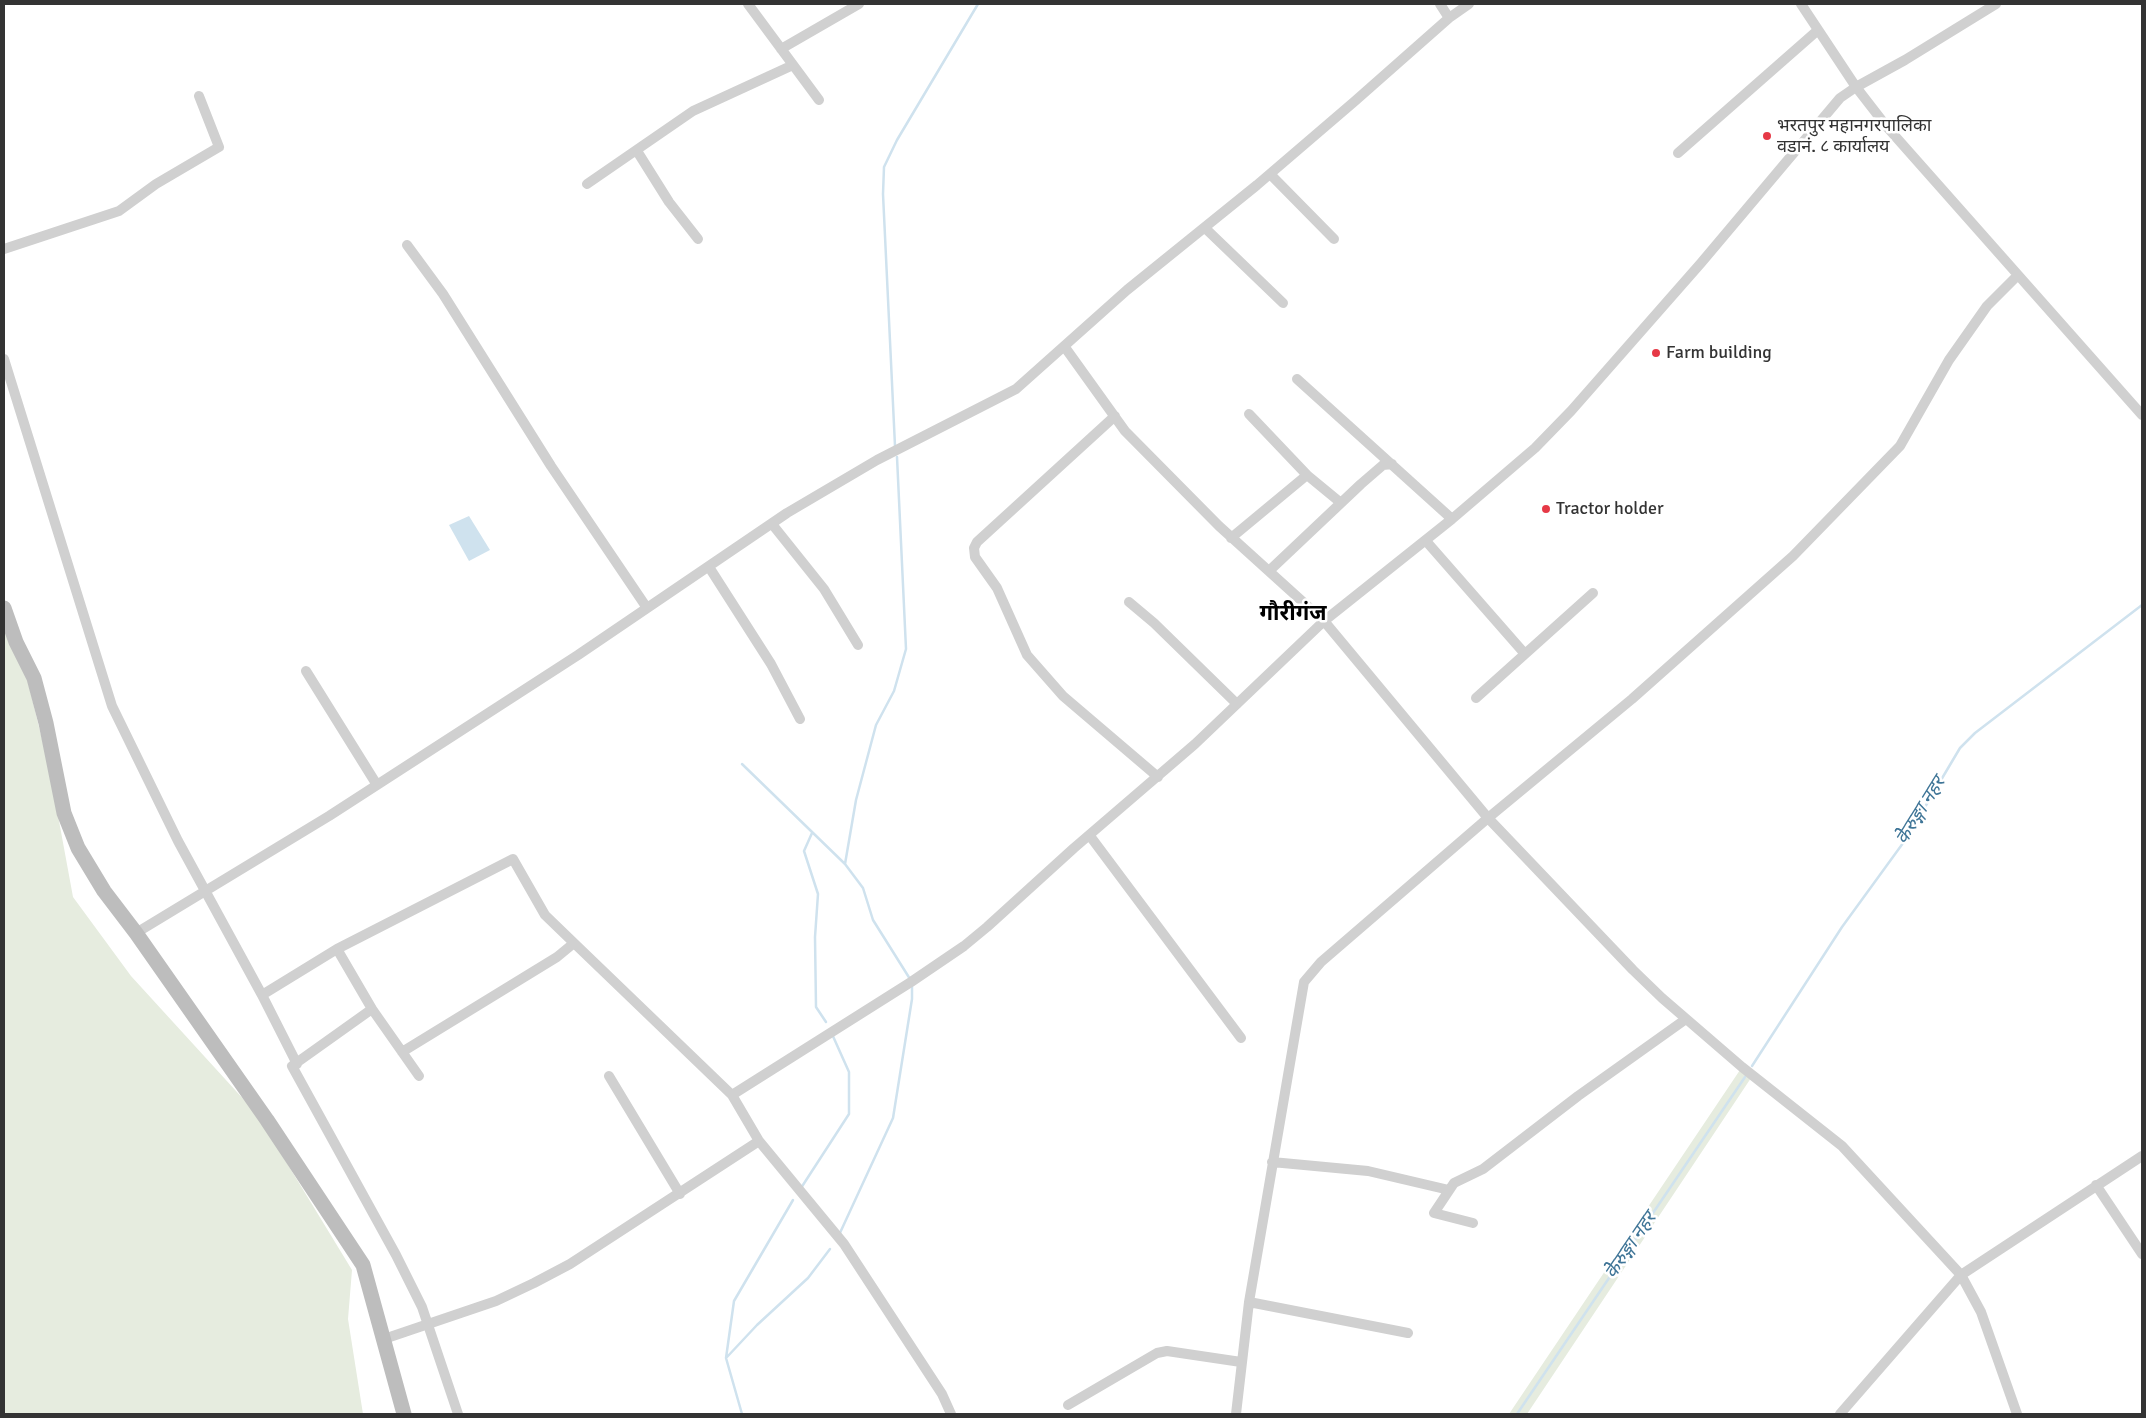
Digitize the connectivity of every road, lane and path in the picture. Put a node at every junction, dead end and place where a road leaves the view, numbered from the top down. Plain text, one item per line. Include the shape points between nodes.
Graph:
1 (750, 4) edge
2 (859, 4) edge
3 (1440, 4) edge
4 (1469, 4) edge
5 (1801, 4) edge
6 (1996, 4) edge
7 (1449, 18) junction
8 (1818, 30) junction
9 (781, 49) junction
10 (793, 65) junction
11 (1856, 87) junction
12 (199, 96) dead end
13 (819, 100) dead end
14 (637, 151) junction
15 (1678, 152) dead end
16 (1270, 174) junction
17 (587, 184) dead end
18 (1204, 228) junction
19 (698, 239) dead end
20 (1334, 239) dead end
21 (407, 245) dead end
22 (4, 250) edge
23 (2018, 275) junction
24 (1283, 303) dead end
25 (1064, 346) junction
26 (4, 359) edge
27 (1297, 379) dead end
28 (1249, 414) dead end
29 (2142, 415) edge
30 (1115, 416) junction
31 (1392, 464) junction
32 (1307, 475) junction
33 (1340, 504) junction
34 (1452, 519) junction
35 (772, 524) junction
36 (1232, 538) junction
37 (1426, 541) junction
38 (709, 567) junction
39 (1269, 571) junction
40 (1593, 593) dead end
41 (1129, 602) dead end
42 (4, 608) edge
43 (647, 608) junction
44 (1324, 621) junction
45 (858, 645) dead end
46 (1525, 654) junction
47 (306, 671) dead end
48 (1476, 698) dead end
49 (1237, 704) junction
50 (800, 719) dead end
51 (1158, 777) junction
52 (377, 785) junction
53 (1488, 818) junction
54 (1090, 836) junction
55 (206, 892) junction
56 (136, 933) junction
57 (574, 944) junction
58 (337, 949) junction
59 (262, 994) junction
60 (372, 1009) junction
61 (1686, 1019) junction
62 (1241, 1038) dead end
63 (402, 1052) junction
64 (297, 1064) junction
65 (419, 1076) dead end
66 (609, 1076) dead end
67 (732, 1095) junction
68 (759, 1141) junction
69 (2142, 1156) edge
70 (1272, 1162) junction
71 (2096, 1186) junction
72 (1449, 1190) junction
73 (680, 1194) junction
74 (1473, 1223) dead end
75 (2142, 1254) edge
76 (1961, 1275) junction
77 (1249, 1302) junction
78 (429, 1323) junction
79 (1408, 1333) dead end
80 (384, 1339) junction
81 (1241, 1362) junction
82 (1068, 1404) dead end
83 (404, 1414) edge
84 (458, 1414) edge
85 (951, 1414) edge
86 (1236, 1414) edge
87 (1840, 1414) edge
88 (2017, 1414) edge

1 - 9 street
2 - 9 street
3 - 7 street
4 - 7 street
5 - 8 street
6 - 11 street
7 - 16 street
8 - 11 street
8 - 15 street
9 - 10 street
10 - 13 street
10 - 14 street via 693,111
11 - 23 street via 1887,127
11 - 34 street via 1840,98 1706,258 1571,411 1535,448
12 - 22 street via 219,147 156,184 119,211
14 - 17 street
14 - 19 street via 669,202
16 - 18 street
16 - 20 street
18 - 24 street
18 - 25 street
21 - 43 street via 443,294 551,466
23 - 29 street
23 - 53 street via 1986,306 1949,360 1900,446 1862,487 1794,556 1677,660
25 - 30 street
25 - 35 street via 1016,388 877,460
26 - 55 street via 112,706
27 - 31 street
28 - 32 street
30 - 36 street via 1125,431
30 - 51 street via 977,542 975,557 997,588 1027,655 1036,666 1063,696
31 - 33 street via 1383,465
31 - 34 street
32 - 33 street
32 - 36 street
33 - 39 street
34 - 37 street
35 - 38 street
35 - 45 street via 824,589
36 - 39 street
37 - 44 street
37 - 46 street
38 - 43 street
38 - 50 street via 771,664
39 - 44 street
40 - 46 street
41 - 49 street
42 - 56 main road via 34,678 64,813 78,848 104,891
43 - 52 street
44 - 49 street
44 - 53 street
46 - 48 street
47 - 52 street
49 - 51 street
51 - 54 street
52 - 55 street
53 - 61 street via 1633,970
53 - 70 street via 1321,962 1304,982
54 - 62 street
54 - 67 street via 964,946
55 - 56 street
55 - 59 street
56 - 80 main road via 267,1120 363,1265
57 - 58 street via 545,915 512,859
57 - 63 street
57 - 67 street
58 - 59 street
58 - 60 street
59 - 64 street
60 - 63 street
60 - 64 street
61 - 72 street via 1483,1169
61 - 76 street via 1842,1146
63 - 65 street
64 - 78 street via 292,1066 396,1255
66 - 73 street
67 - 68 street
68 - 73 street
68 - 85 street via 844,1244 942,1394
69 - 71 street
70 - 72 street via 1368,1171
70 - 77 street
71 - 75 street
71 - 76 street
72 - 74 street via 1434,1213
73 - 78 street via 570,1264 534,1283 496,1301
76 - 87 street
76 - 88 street via 1981,1312
77 - 79 street
77 - 81 street
78 - 80 street
78 - 84 street
80 - 83 main road
81 - 82 street via 1157,1353
81 - 86 street

